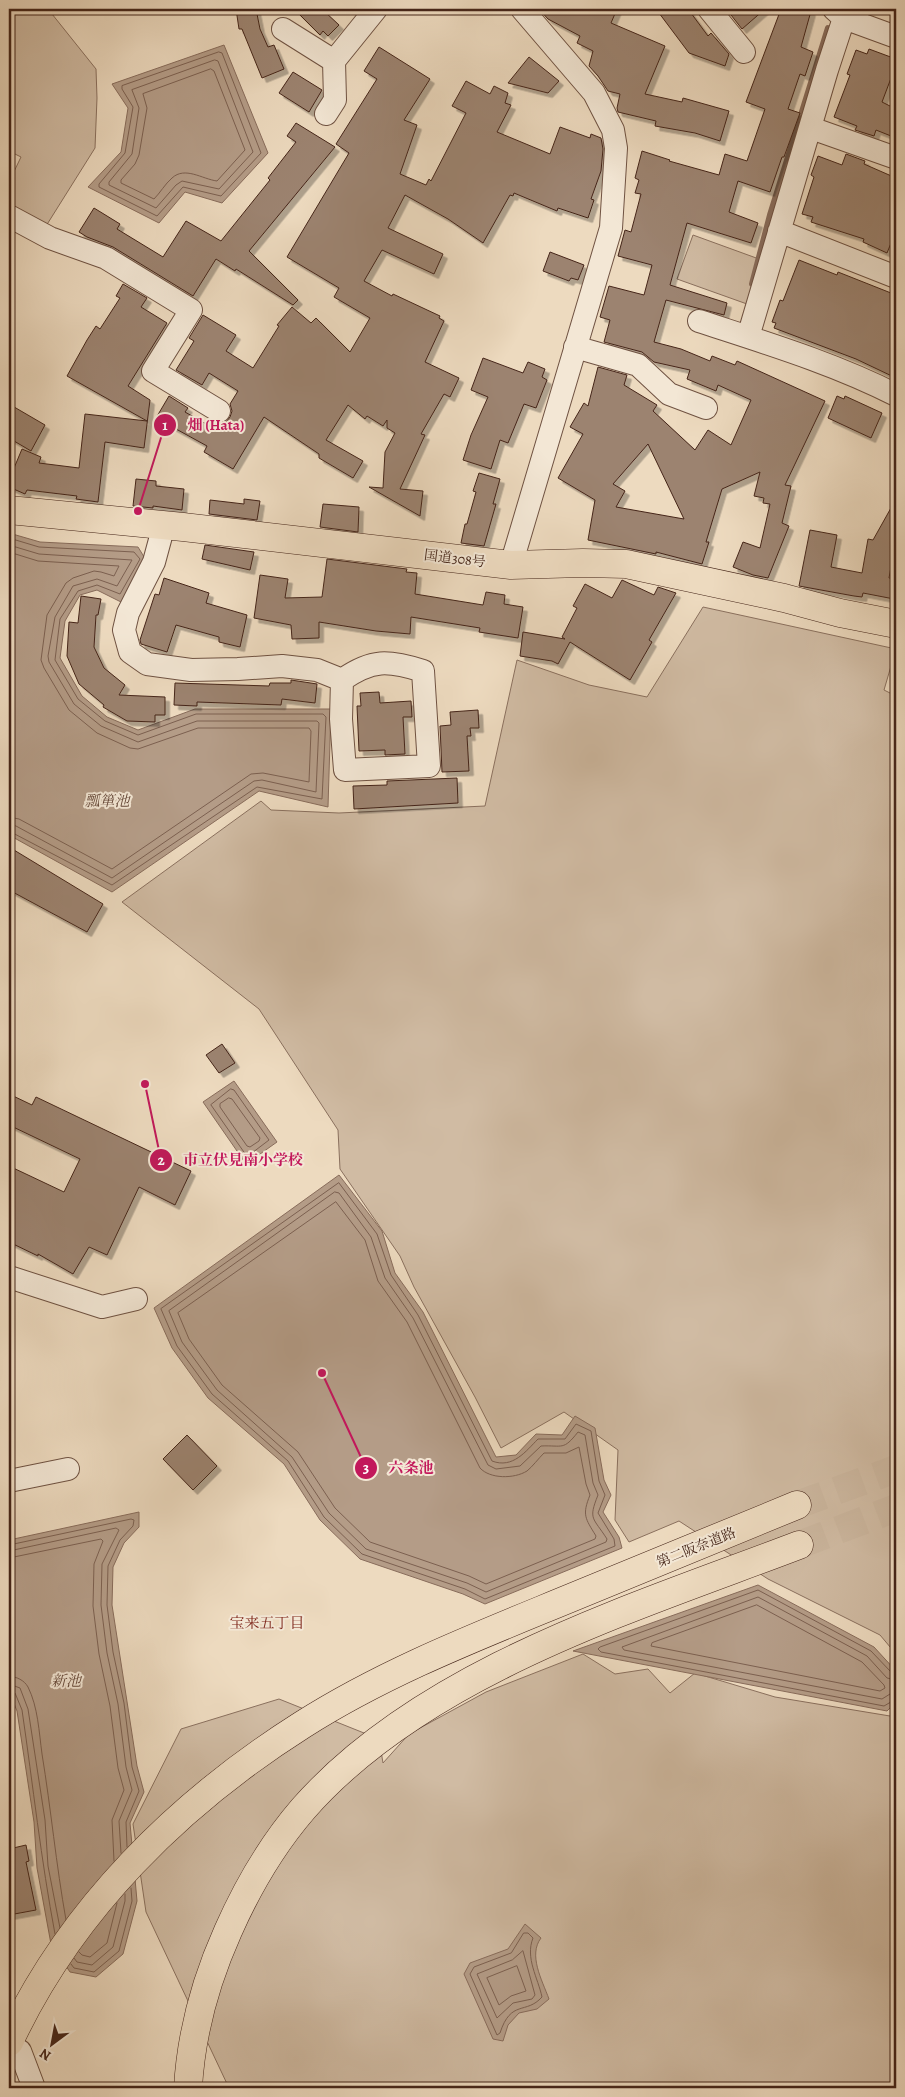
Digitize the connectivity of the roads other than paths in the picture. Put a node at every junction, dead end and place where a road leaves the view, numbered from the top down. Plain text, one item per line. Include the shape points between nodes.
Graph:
1 (376, 9) edge
2 (522, 9) edge
3 (709, 9) edge
4 (843, 12) edge
5 (283, 29) dead end
6 (896, 37) edge
7 (744, 52) dead end
8 (334, 61) junction
9 (326, 114) dead end
10 (811, 128) junction
11 (896, 158) edge
12 (9, 216) edge
13 (778, 231) junction
14 (896, 277) edge
15 (699, 321) dead end
16 (748, 336) junction
17 (575, 347) junction
18 (896, 395) edge
19 (706, 408) dead end
20 (219, 412) dead end
21 (9, 510) edge
22 (164, 525) junction
23 (511, 565) junction
24 (896, 624) edge
25 (342, 680) junction
26 (9, 1277) edge
27 (136, 1299) dead end
28 (68, 1469) dead end
29 (9, 1482) edge
30 (796, 1505) tunnel mouth
31 (798, 1545) tunnel mouth
32 (15, 2047) edge
33 (34, 2088) edge
34 (188, 2088) edge

1 - 8 street
2 - 17 street via 594,93 613,130 616,148 611,228
3 - 7 street
4 - 6 street
4 - 10 street
5 - 8 street
8 - 9 street via 335,100
10 - 11 street
10 - 13 street
12 - 20 street via 50,238 106,258 191,310 153,371
13 - 14 street
13 - 16 street
15 - 16 street
16 - 18 street via 857,375
17 - 19 street via 638,365 669,394
17 - 23 street
21 - 22 highway, 国道308号
22 - 23 highway, 国道308号
22 - 25 street via 154,562 128,613 124,630 130,652 147,664 191,670 282,666 317,670
23 - 24 highway, 国道308号 via 626,564
25 - 25 street via 345,770 429,766 423,671 398,662 383,662 357,670
26 - 27 street via 102,1307
28 - 29 street
30 - 32 highway, 第二阪奈道路 via 478,1636 415,1664 303,1724 179,1817 127,1867 66,1944 32,1998
31 - 34 highway via 608,1618 480,1676 394,1730 332,1779 280,1838 236,1911 203,2002 192,2048
32 - 33 street

